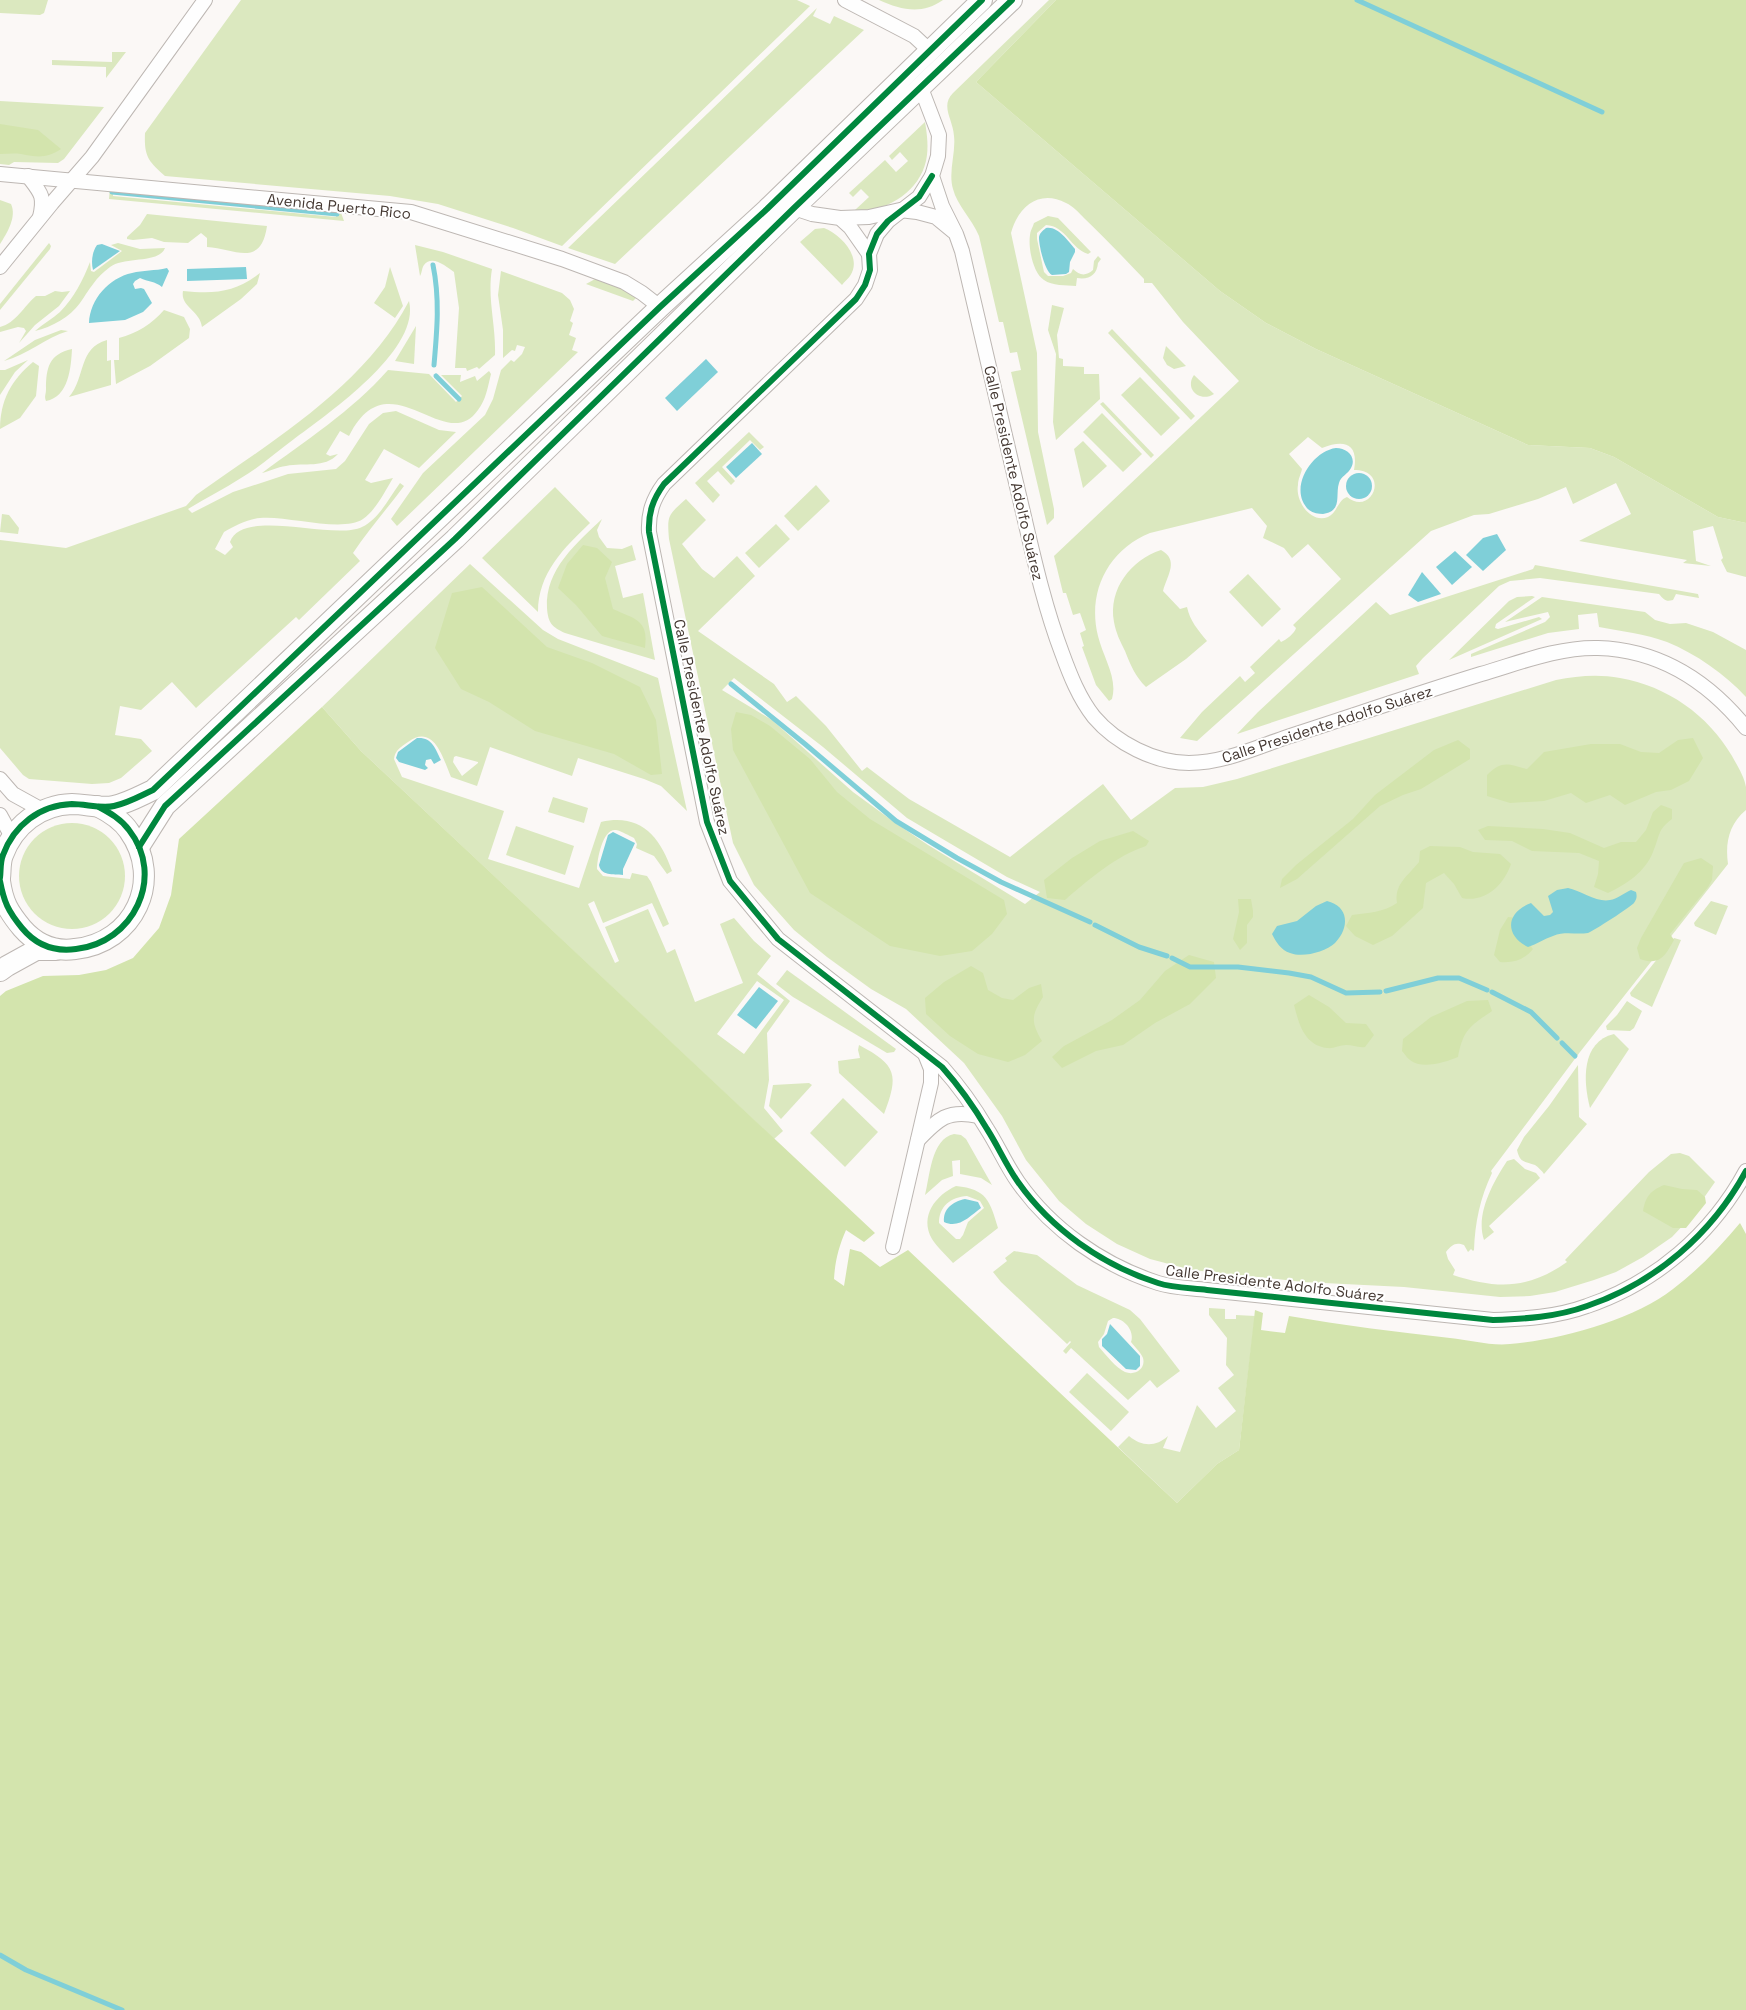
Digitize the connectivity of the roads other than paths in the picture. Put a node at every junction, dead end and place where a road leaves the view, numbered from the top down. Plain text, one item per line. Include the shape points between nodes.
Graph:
1 (205, 0) edge
2 (845, 0) edge
3 (982, 0) edge
4 (1012, 0) edge
5 (930, 51) junction
6 (921, 88) junction
7 (0, 174) edge
8 (28, 176) junction
9 (932, 176) junction
10 (72, 180) junction
11 (794, 208) junction
12 (900, 210) junction
13 (40, 218) junction
14 (840, 218) junction
15 (956, 234) junction
16 (870, 254) junction
17 (0, 267) edge
18 (660, 307) junction
19 (1746, 728) edge
20 (0, 779) edge
21 (97, 806) junction
22 (42, 810) junction
23 (0, 815) edge
24 (12, 837) junction
25 (139, 847) junction
26 (1, 886) edge
27 (0, 924) edge
28 (66, 950) junction
29 (0, 971) edge
30 (925, 1054) junction
31 (978, 1116) junction
32 (918, 1140) junction
33 (1746, 1171) edge
34 (893, 1247) dead end

1 - 10 street
2 - 5 street via 914,36
3 - 5 main road
4 - 6 main road
5 - 18 main road via 767,209
6 - 9 street via 938,135 938,156
6 - 11 main road
7 - 8 street, Avenida Puerto Rico
8 - 10 street, Avenida Puerto Rico
8 - 13 street via 41,192 44,202
9 - 12 street via 919,197
9 - 15 street, Calle Presidente Adolfo Suárez
10 - 13 street
10 - 18 street, Avenida Puerto Rico via 411,212 624,282
11 - 14 street
11 - 25 main road via 455,539 165,806
12 - 14 street
12 - 15 street via 936,218
12 - 16 street via 876,234
13 - 17 street
14 - 16 street
15 - 19 street, Calle Presidente Adolfo Suárez via 1051,623 1072,680 1085,703 1099,721 1123,742 1166,760 1186,763 1224,759 1429,690 1536,658 1567,650 1598,648 1648,656 1679,668 1719,697
16 - 30 street, Calle Presidente Adolfo Suárez via 870,270 856,299 664,484 652,504 649,532 700,788 711,835 730,881 778,939
18 - 21 main road via 153,790 112,807
20 - 22 street via 12,794
21 - 22 main road via 72,804
21 - 25 main road via 119,820
22 - 24 main road via 27,820
23 - 24 street
24 - 26 main road via 2,857
25 - 28 main road via 145,872 142,897 131,919 113,937 91,948
26 - 27 main road
26 - 28 main road via 14,918 29,936 44,946
28 - 29 main road via 36,950
30 - 31 street, Calle Presidente Adolfo Suárez via 956,1083
30 - 32 street via 931,1083
31 - 32 street via 963,1112 949,1114 936,1121
31 - 33 street, Calle Presidente Adolfo Suárez via 1017,1181 1042,1212 1092,1252 1148,1279 1207,1290 1492,1320 1528,1319 1586,1307 1627,1289 1688,1247 1733,1194
32 - 34 street

